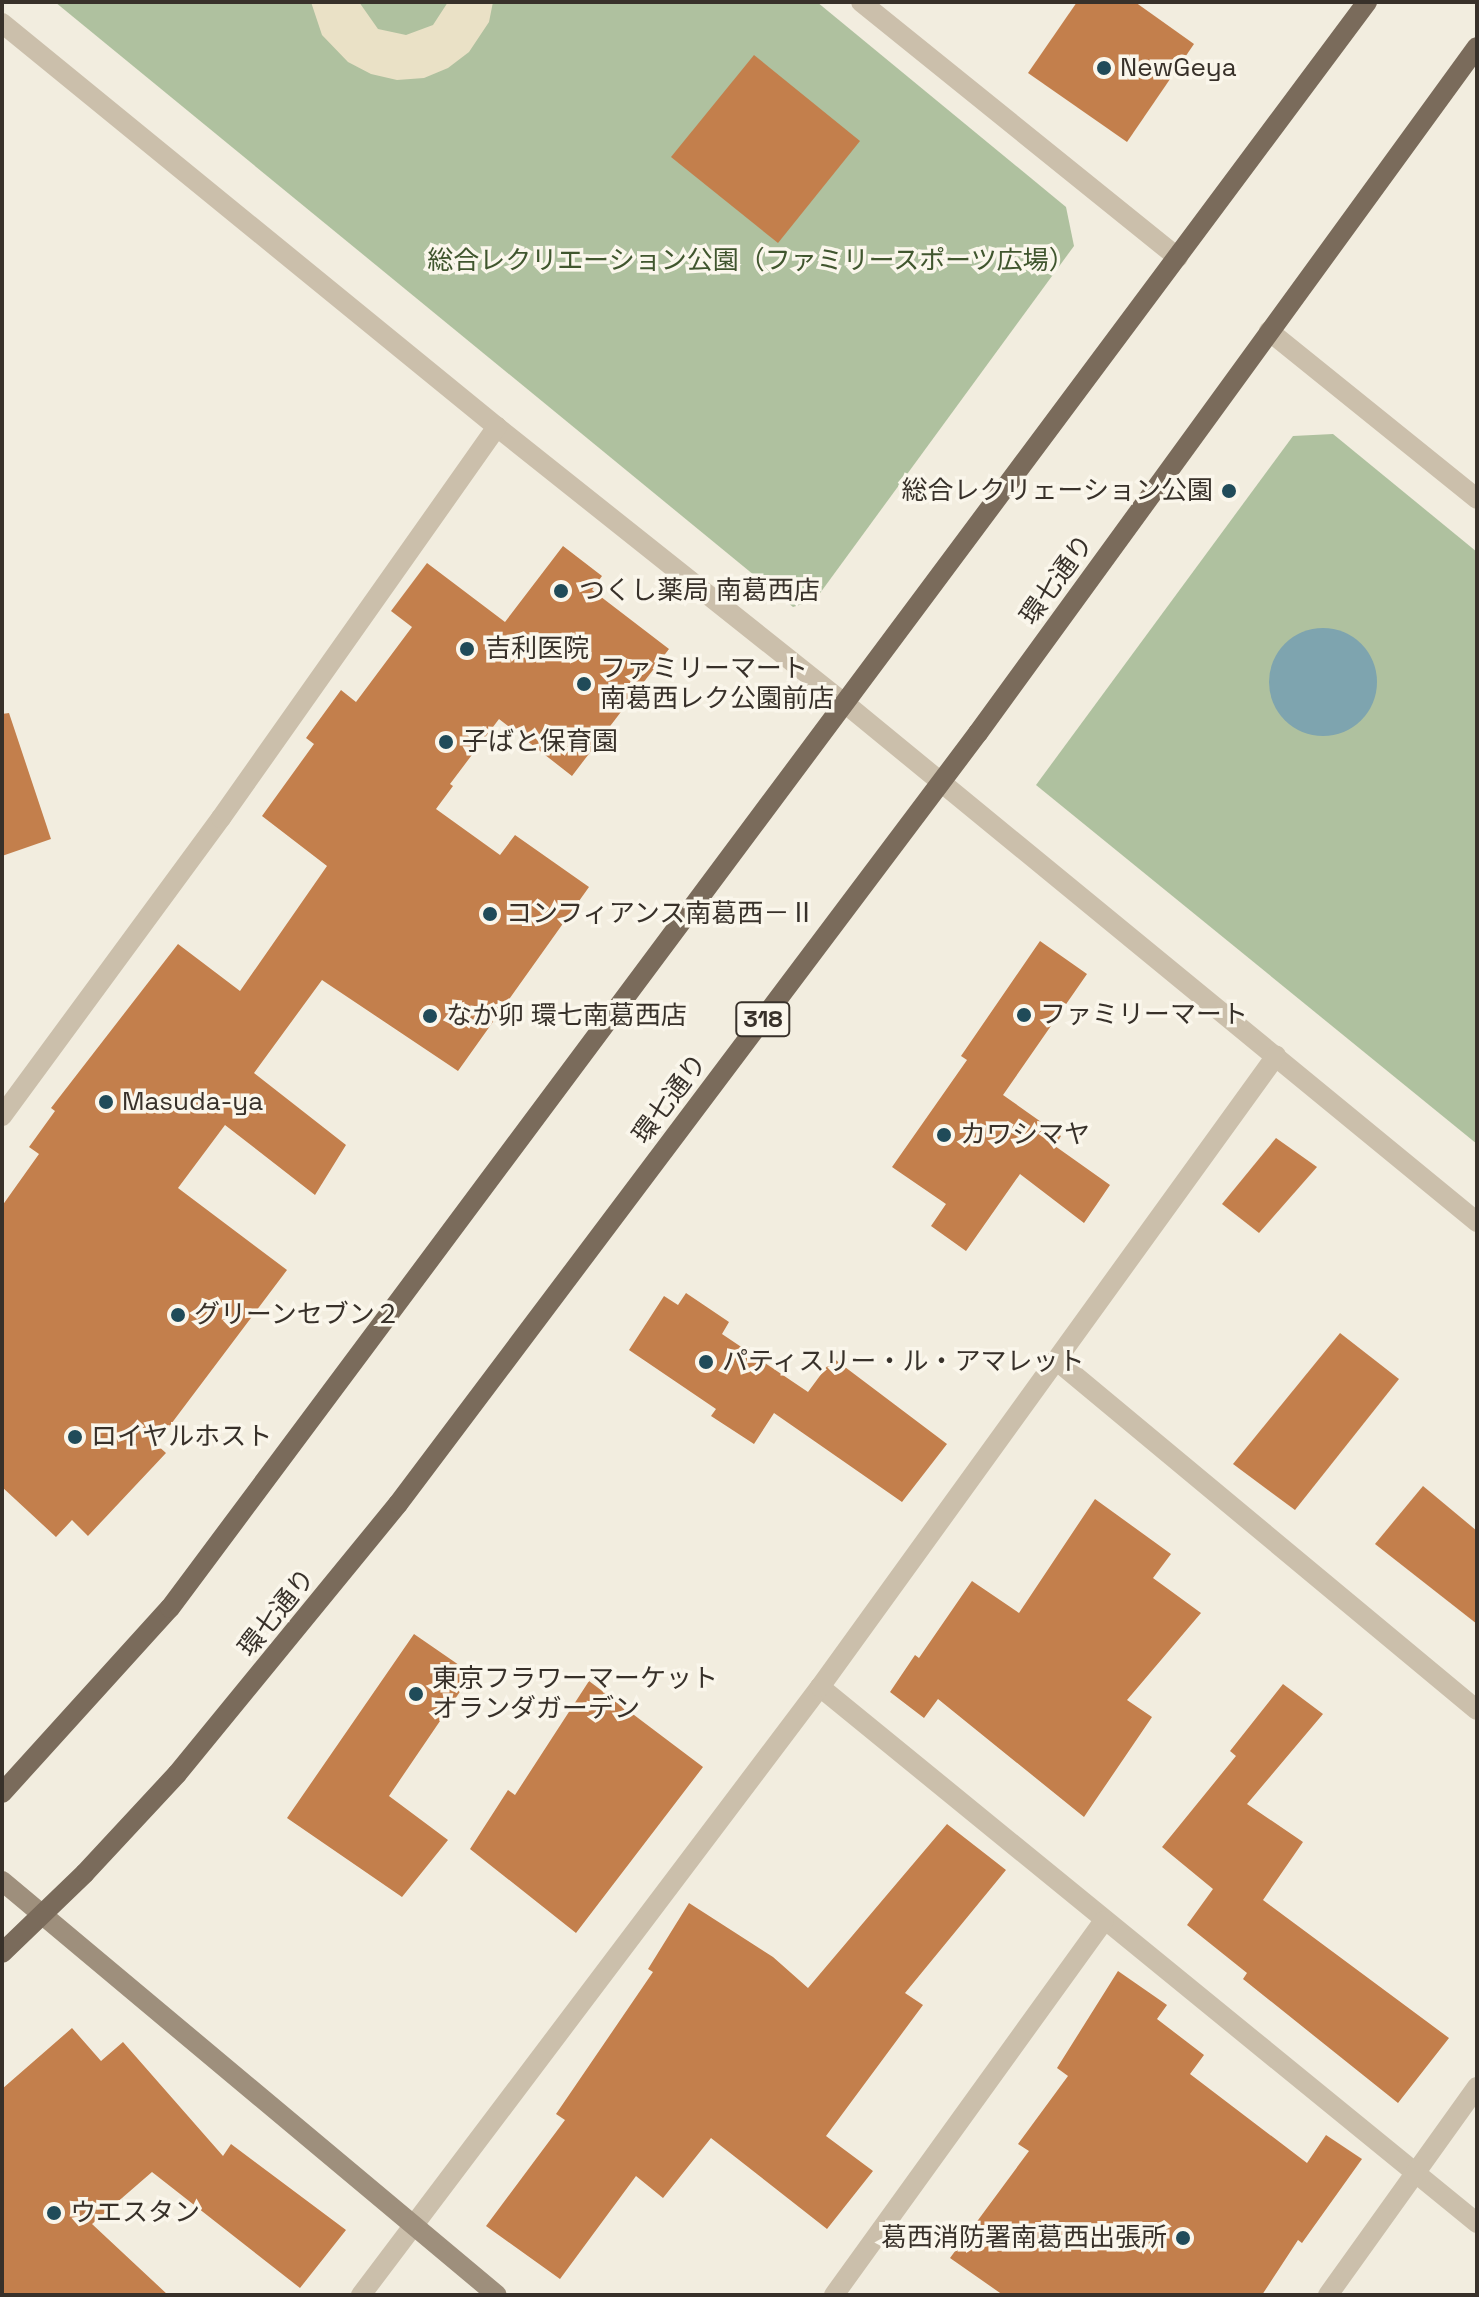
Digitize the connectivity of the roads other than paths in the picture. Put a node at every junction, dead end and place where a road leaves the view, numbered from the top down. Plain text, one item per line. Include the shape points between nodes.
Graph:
1 (861, 2) edge
2 (1367, 2) edge
3 (2, 23) edge
4 (1477, 47) edge
5 (1178, 258) junction
6 (1269, 331) junction
7 (497, 427) junction
8 (1477, 499) edge
9 (847, 705) junction
10 (940, 782) junction
11 (1276, 1056) junction
12 (2, 1116) edge
13 (1477, 1222) edge
14 (1056, 1360) junction
15 (820, 1687) junction
16 (1477, 1710) edge
17 (2, 1793) edge
18 (2, 1881) edge
19 (43, 1914) junction
20 (1104, 1921) junction
21 (2, 1953) edge
22 (1477, 2087) edge
23 (1416, 2173) junction
24 (1477, 2223) edge
25 (414, 2227) junction
26 (361, 2295) edge
27 (497, 2295) edge
28 (834, 2295) edge
29 (1328, 2295) edge

1 - 5 street
2 - 5 main road
3 - 7 street
4 - 6 main road, 環七通り / 318
5 - 9 main road
6 - 8 street
6 - 10 main road, 環七通り / 318
7 - 9 street
7 - 12 street
9 - 10 street
9 - 17 main road via 170,1608
10 - 11 street
10 - 19 main road, 環七通り / 318 via 398,1504 177,1774
11 - 13 street
11 - 14 street
14 - 15 street
14 - 16 street
15 - 20 street
15 - 25 street
18 - 19 street
19 - 21 main road, 環七通り / 318
19 - 25 street
20 - 23 street
20 - 28 street
22 - 23 street
23 - 24 street
23 - 29 street
25 - 26 street
25 - 27 street

